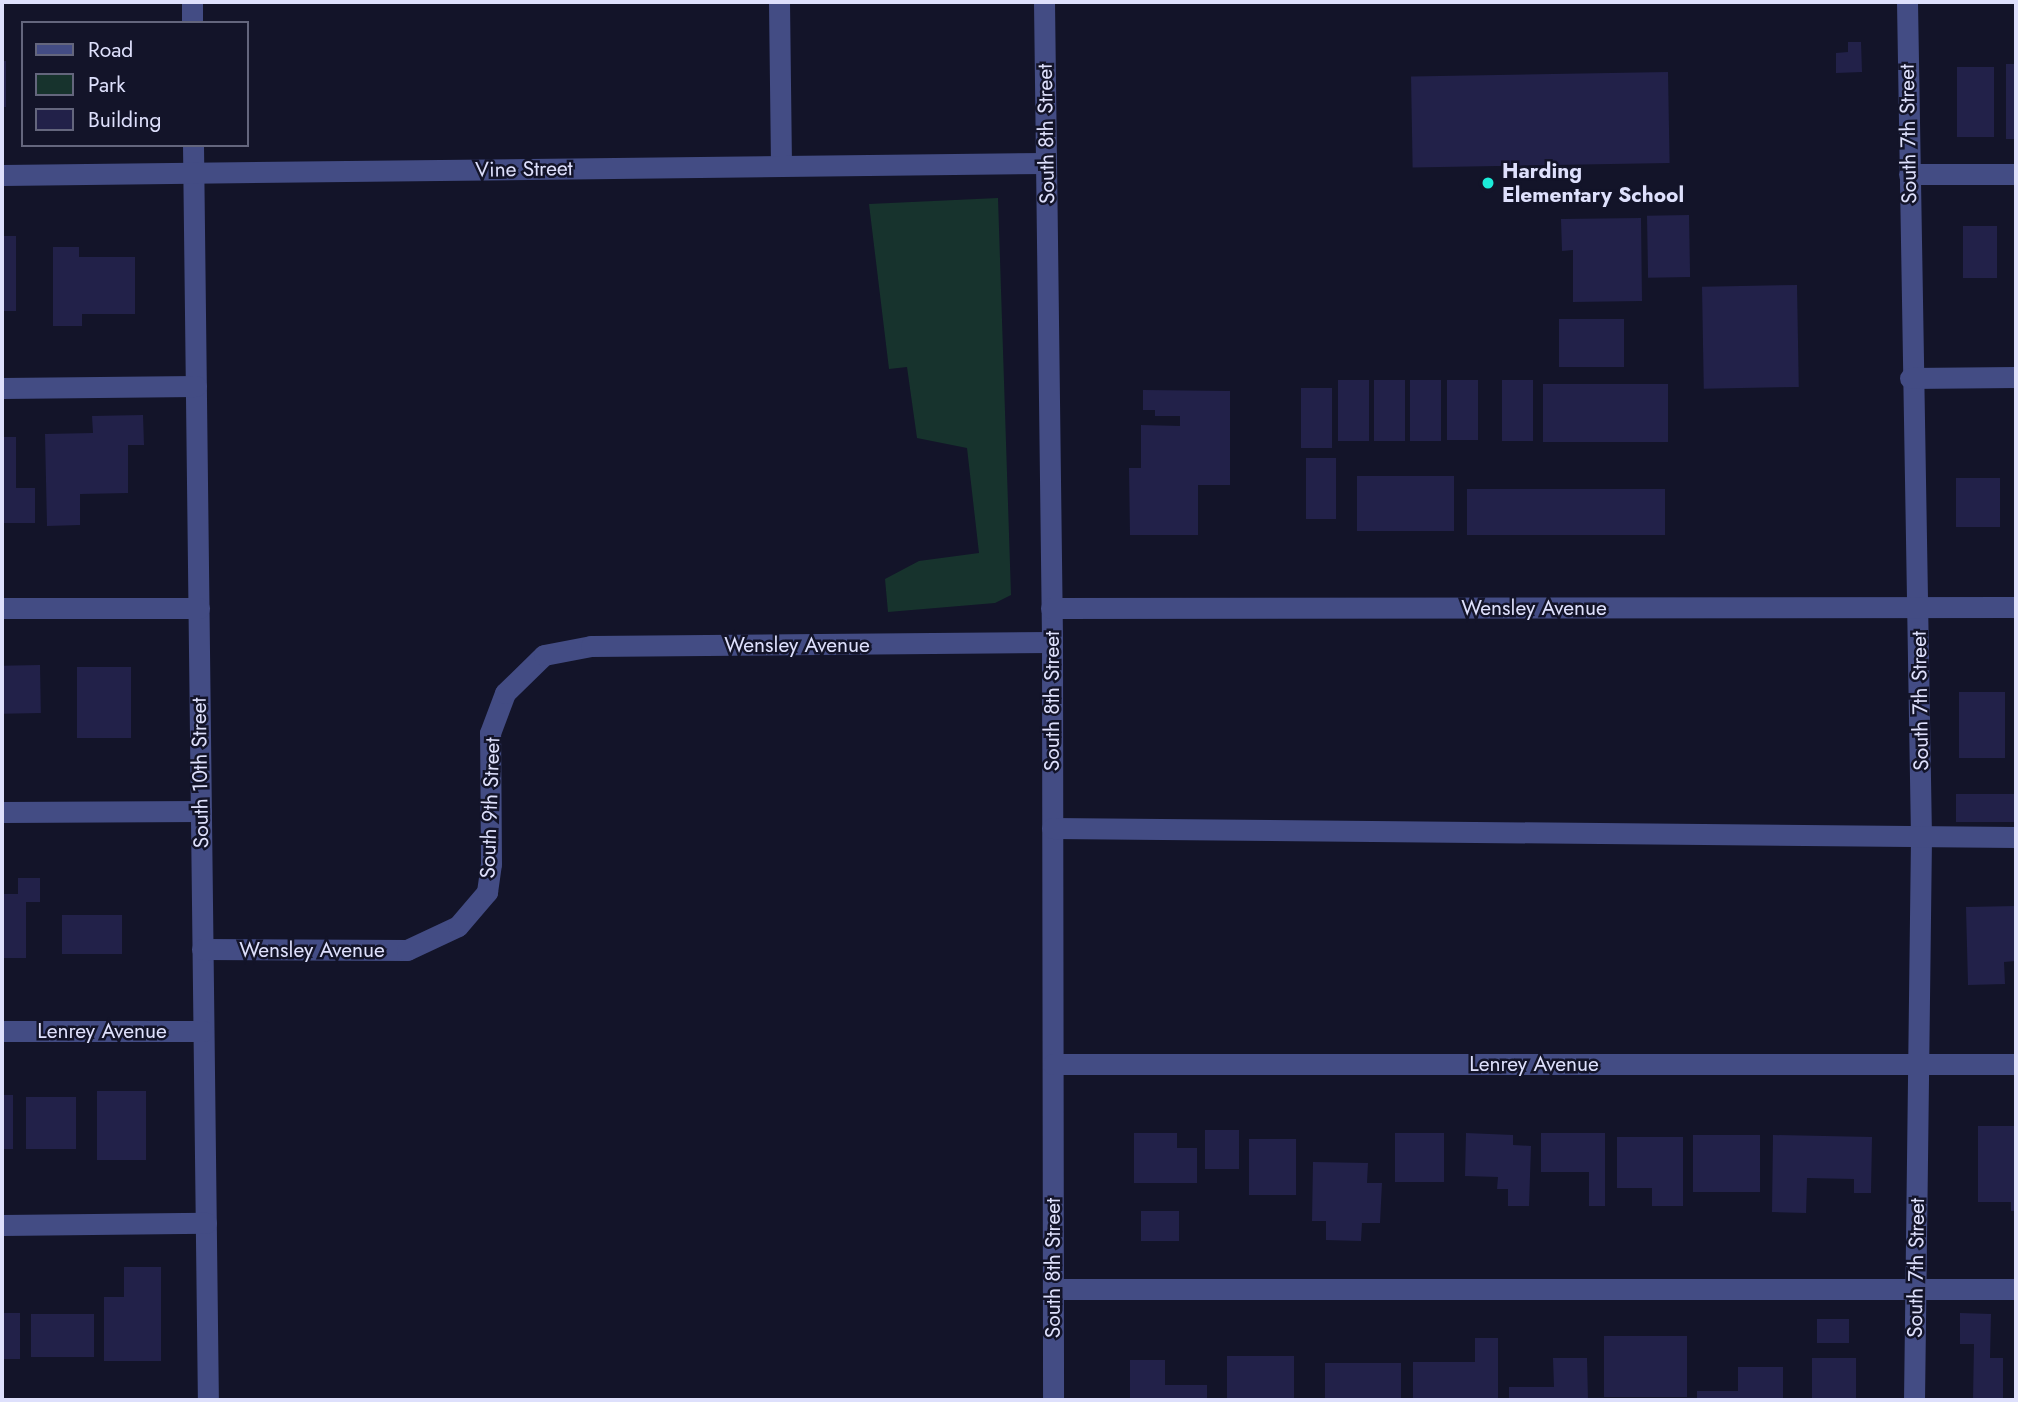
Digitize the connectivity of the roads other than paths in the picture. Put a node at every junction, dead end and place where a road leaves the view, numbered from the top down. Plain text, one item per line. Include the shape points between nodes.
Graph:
1 (192, 2) edge
2 (779, 2) edge
3 (1044, 2) edge
4 (1907, 2) edge
5 (192, 21) edge
6 (193, 147) edge
7 (1046, 163) junction
8 (781, 166) junction
9 (193, 173) junction
10 (1909, 174) junction
11 (2016, 174) edge
12 (2, 175) edge
13 (2016, 377) edge
14 (1910, 378) junction
15 (196, 386) junction
16 (2, 388) edge
17 (2016, 607) edge
18 (2, 608) edge
19 (198, 608) junction
20 (1051, 608) junction
21 (1918, 608) junction
22 (1052, 642) junction
23 (544, 655) joint
24 (201, 811) junction
25 (2, 813) edge
26 (1052, 828) junction
27 (1922, 837) junction
28 (2016, 837) edge
29 (458, 926) joint
30 (202, 949) junction
31 (2, 1031) edge
32 (203, 1031) junction
33 (1053, 1064) junction
34 (1919, 1064) junction
35 (2016, 1064) edge
36 (206, 1223) junction
37 (2, 1225) edge
38 (1053, 1289) junction
39 (1916, 1289) junction
40 (2016, 1289) edge
41 (208, 1400) edge
42 (1053, 1400) edge
43 (1914, 1400) edge

1 - 5 street
2 - 8 street
3 - 7 street, South 8th Street
4 - 10 street, South 7th Street
6 - 9 street, South 10th Street
7 - 8 street, Vine Street
7 - 20 street, South 8th Street
8 - 9 street, Vine Street
9 - 12 street, Vine Street
9 - 15 street, South 10th Street
10 - 11 street
10 - 14 street, South 7th Street
13 - 14 street
14 - 21 street, South 7th Street
15 - 16 street
15 - 19 street, South 10th Street
17 - 21 street, Wensley Avenue
18 - 19 street
19 - 24 street, South 10th Street
20 - 21 street, Wensley Avenue
20 - 22 street, South 8th Street
21 - 27 street, South 7th Street
22 - 23 street, Wensley Avenue via 592,646
22 - 26 street, South 8th Street
23 - 29 street, South 9th Street via 505,693 490,733 487,892
24 - 25 street
24 - 30 street, South 10th Street
26 - 27 street
26 - 33 street, South 8th Street
27 - 28 street
27 - 34 street, South 7th Street
29 - 30 street, Wensley Avenue via 407,950
30 - 32 street, South 10th Street
31 - 32 street, Lenrey Avenue
32 - 36 street, South 10th Street
33 - 34 street, Lenrey Avenue
33 - 38 street, South 8th Street
34 - 35 street, Lenrey Avenue
34 - 39 street, South 7th Street
36 - 37 street
36 - 41 street, South 10th Street
38 - 39 street
38 - 42 street, South 8th Street
39 - 40 street
39 - 43 street, South 7th Street

